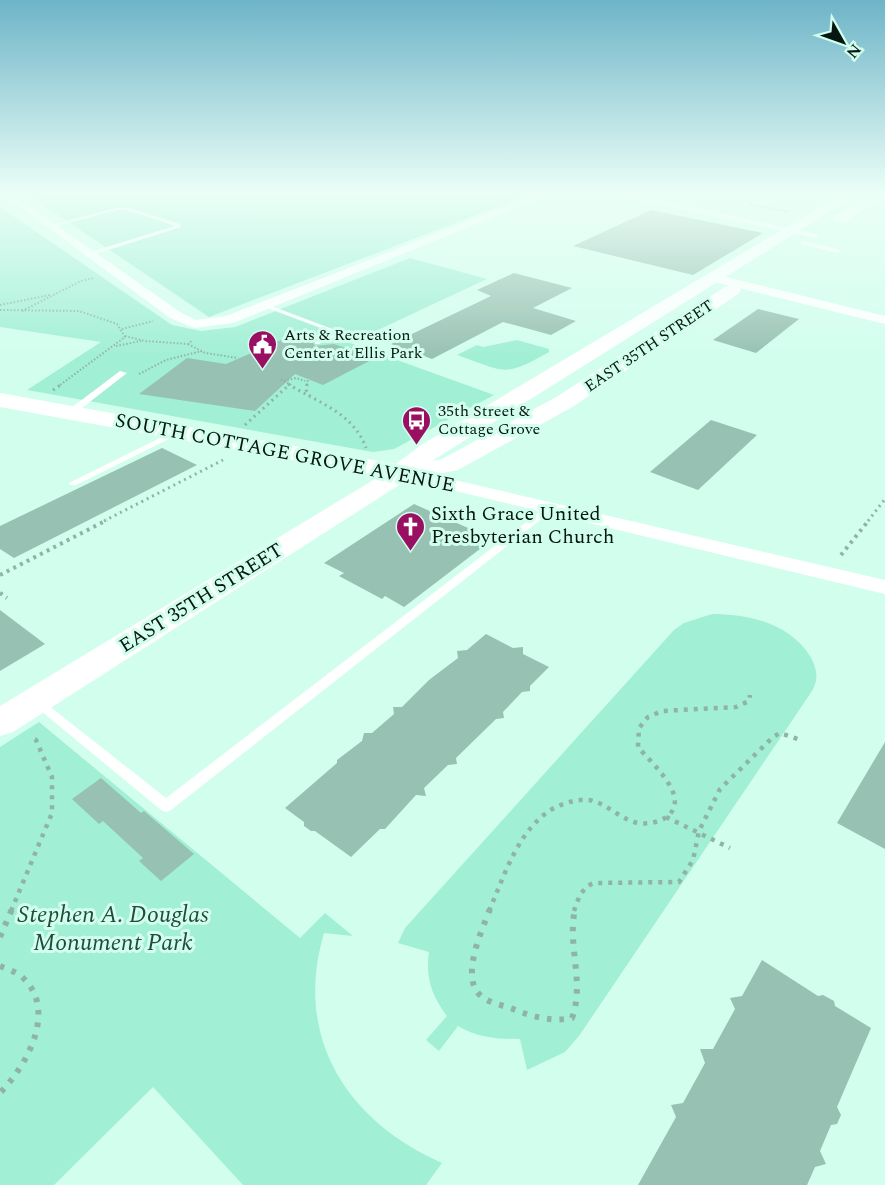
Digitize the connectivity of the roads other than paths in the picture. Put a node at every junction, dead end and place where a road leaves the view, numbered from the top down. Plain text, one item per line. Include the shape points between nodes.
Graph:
1 (80, 247) edge
2 (111, 247) edge
3 (410, 247) edge
4 (779, 247) edge
5 (789, 247) edge
6 (829, 247) edge
7 (838, 251) dead end
8 (89, 254) junction
9 (755, 275) junction
10 (714, 278) junction
11 (264, 305) junction
12 (885, 320) edge
13 (317, 343) dead end
14 (123, 373) road end
15 (0, 400) edge
16 (70, 412) junction
17 (179, 432) junction
18 (403, 473) junction
19 (73, 483) dead end
20 (550, 508) junction
21 (885, 587) edge
22 (35, 701) junction
23 (0, 723) edge

1 - 8 street
2 - 8 lane
3 - 11 street
4 - 10 main road, EAST 35TH STREET
5 - 9 main road, EAST 35TH STREET
6 - 7 lane
8 - 11 street via 175,315 194,324 228,320
9 - 10 street
9 - 12 street
9 - 18 main road, EAST 35TH STREET via 541,416 449,465
10 - 18 main road, EAST 35TH STREET via 430,450
11 - 13 lane via 340,333
14 - 16 lane
15 - 16 main road, SOUTH COTTAGE GROVE AVENUE
16 - 17 main road, SOUTH COTTAGE GROVE AVENUE
17 - 18 main road, SOUTH COTTAGE GROVE AVENUE
17 - 19 lane
18 - 20 street, SOUTH COTTAGE GROVE AVENUE
18 - 22 main road, EAST 35TH STREET
20 - 21 street, SOUTH COTTAGE GROVE AVENUE
20 - 22 lane via 166,806
22 - 23 main road, EAST 35TH STREET

